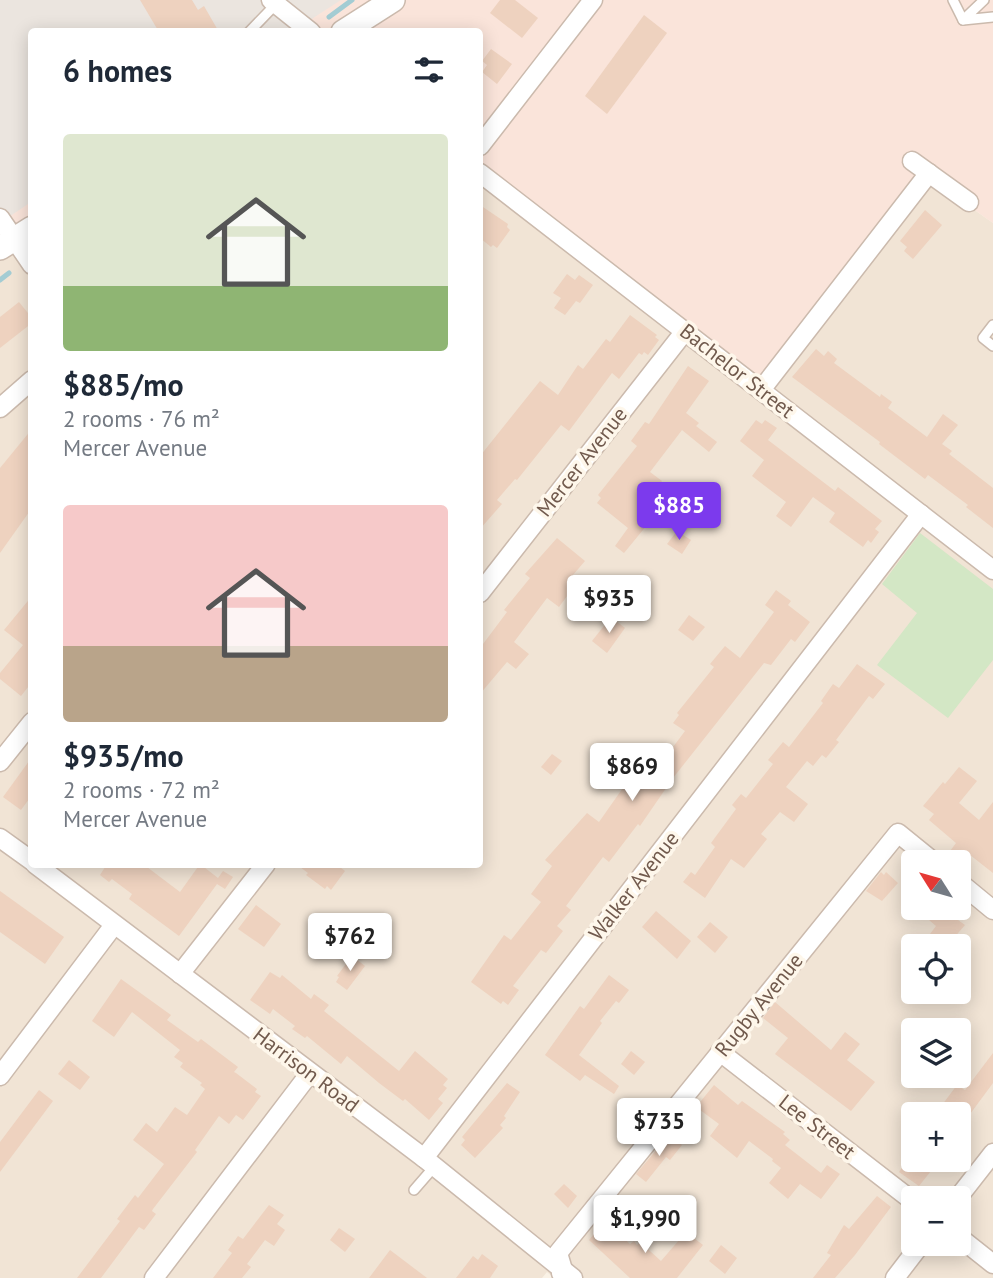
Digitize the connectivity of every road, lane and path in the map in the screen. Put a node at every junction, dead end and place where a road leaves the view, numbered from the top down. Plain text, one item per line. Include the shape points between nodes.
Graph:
1 (393, 0) edge
2 (593, 0) edge
3 (953, 0) edge
4 (984, 0) edge
5 (274, 2) edge
6 (993, 17) edge
7 (963, 20) junction
8 (252, 28) edge
9 (306, 28) edge
10 (349, 28) edge
11 (483, 142) edge
12 (912, 160) dead end
13 (929, 173) junction
14 (483, 175) edge
15 (969, 202) dead end
16 (0, 218) edge
17 (15, 238) edge
18 (28, 259) edge
19 (993, 326) edge
20 (685, 331) junction
21 (993, 346) edge
22 (28, 384) edge
23 (761, 390) junction
24 (0, 408) edge
25 (921, 514) junction
26 (993, 570) edge
27 (483, 589) edge
28 (28, 727) edge
29 (0, 762) edge
30 (0, 838) edge
31 (919, 850) edge
32 (28, 859) edge
33 (40, 868) edge
34 (263, 868) edge
35 (971, 892) edge
36 (993, 910) edge
37 (114, 925) junction
38 (180, 974) junction
39 (720, 1052) junction
40 (310, 1073) junction
41 (0, 1076) edge
42 (993, 1153) edge
43 (429, 1163) junction
44 (967, 1186) edge
45 (414, 1190) dead end
46 (901, 1192) edge
47 (971, 1247) edge
48 (912, 1256) edge
49 (993, 1264) edge
50 (564, 1275) edge
51 (154, 1278) edge
52 (895, 1278) edge

1 - 10 street
2 - 11 street
3 - 7 lane
4 - 7 lane
5 - 8 lane
5 - 9 street
6 - 7 lane
12 - 13 street
13 - 15 street
13 - 23 street
14 - 20 street, Bachelor Street
16 - 17 street
17 - 18 street
19 - 21 lane via 983,338
20 - 23 street, Bachelor Street
20 - 27 street, Mercer Avenue
22 - 24 street
23 - 25 street, Bachelor Street
25 - 26 street, Bachelor Street
25 - 43 street, Walker Avenue
28 - 29 street
30 - 32 street, Harrison Road
31 - 39 street, Rugby Avenue via 898,833
33 - 37 street, Harrison Road
34 - 38 street
35 - 36 street
37 - 38 street, Harrison Road
37 - 41 street
38 - 40 street, Harrison Road
39 - 46 street, Lee Street
39 - 50 street, Rugby Avenue via 558,1253
40 - 43 street, Harrison Road
40 - 51 street
42 - 44 street
43 - 45 lane
43 - 50 street, Harrison Road
47 - 49 street
48 - 52 street

